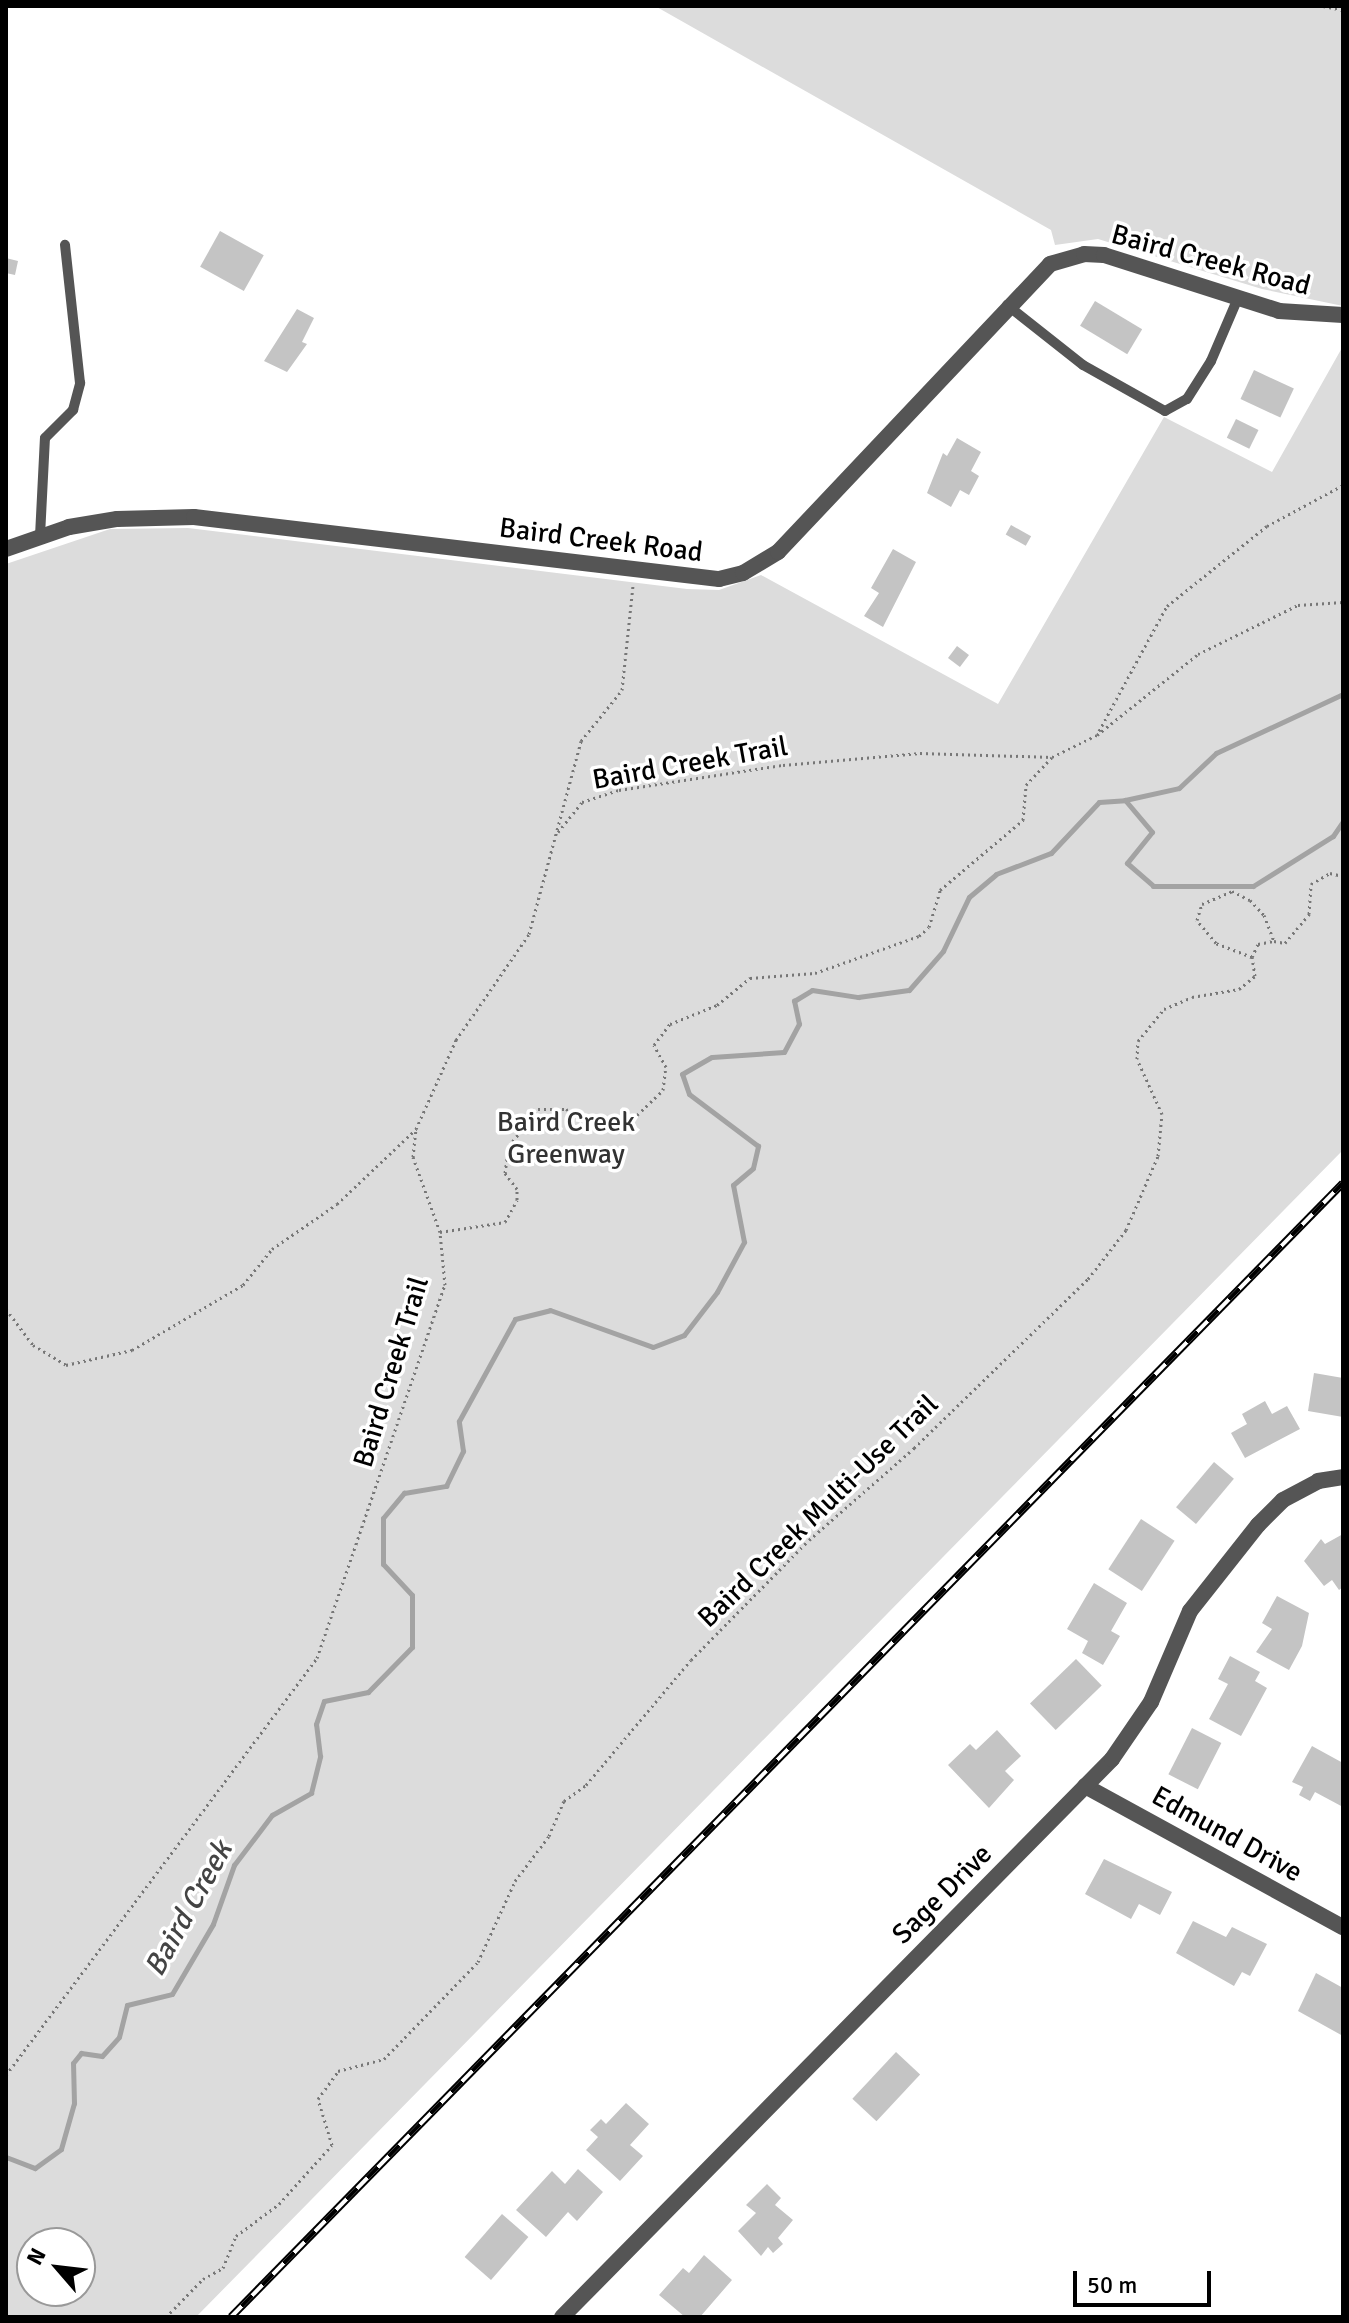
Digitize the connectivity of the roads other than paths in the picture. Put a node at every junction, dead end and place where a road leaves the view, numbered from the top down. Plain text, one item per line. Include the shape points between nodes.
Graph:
1 (65, 245) dead end
2 (1238, 298) junction
3 (1007, 305) junction
4 (1343, 315) edge
5 (40, 536) junction
6 (6, 549) edge
7 (1343, 1477) edge
8 (1085, 1786) junction
9 (1343, 1927) edge
10 (562, 2317) edge

1 - 5 lane via 80,383 73,410 45,438
2 - 3 street, Baird Creek Road via 1104,255 1084,254 1050,264
2 - 3 lane via 1211,361 1187,399 1165,411 1083,365
2 - 4 street, Baird Creek Road via 1279,311
3 - 5 street, Baird Creek Road via 760,565 719,579 194,517 117,519
5 - 6 street, Baird Creek Road
7 - 8 street, Sage Drive via 1318,1481 1283,1500 1190,1611 1134,1732
8 - 9 street, Edmund Drive
8 - 10 street, Sage Drive

